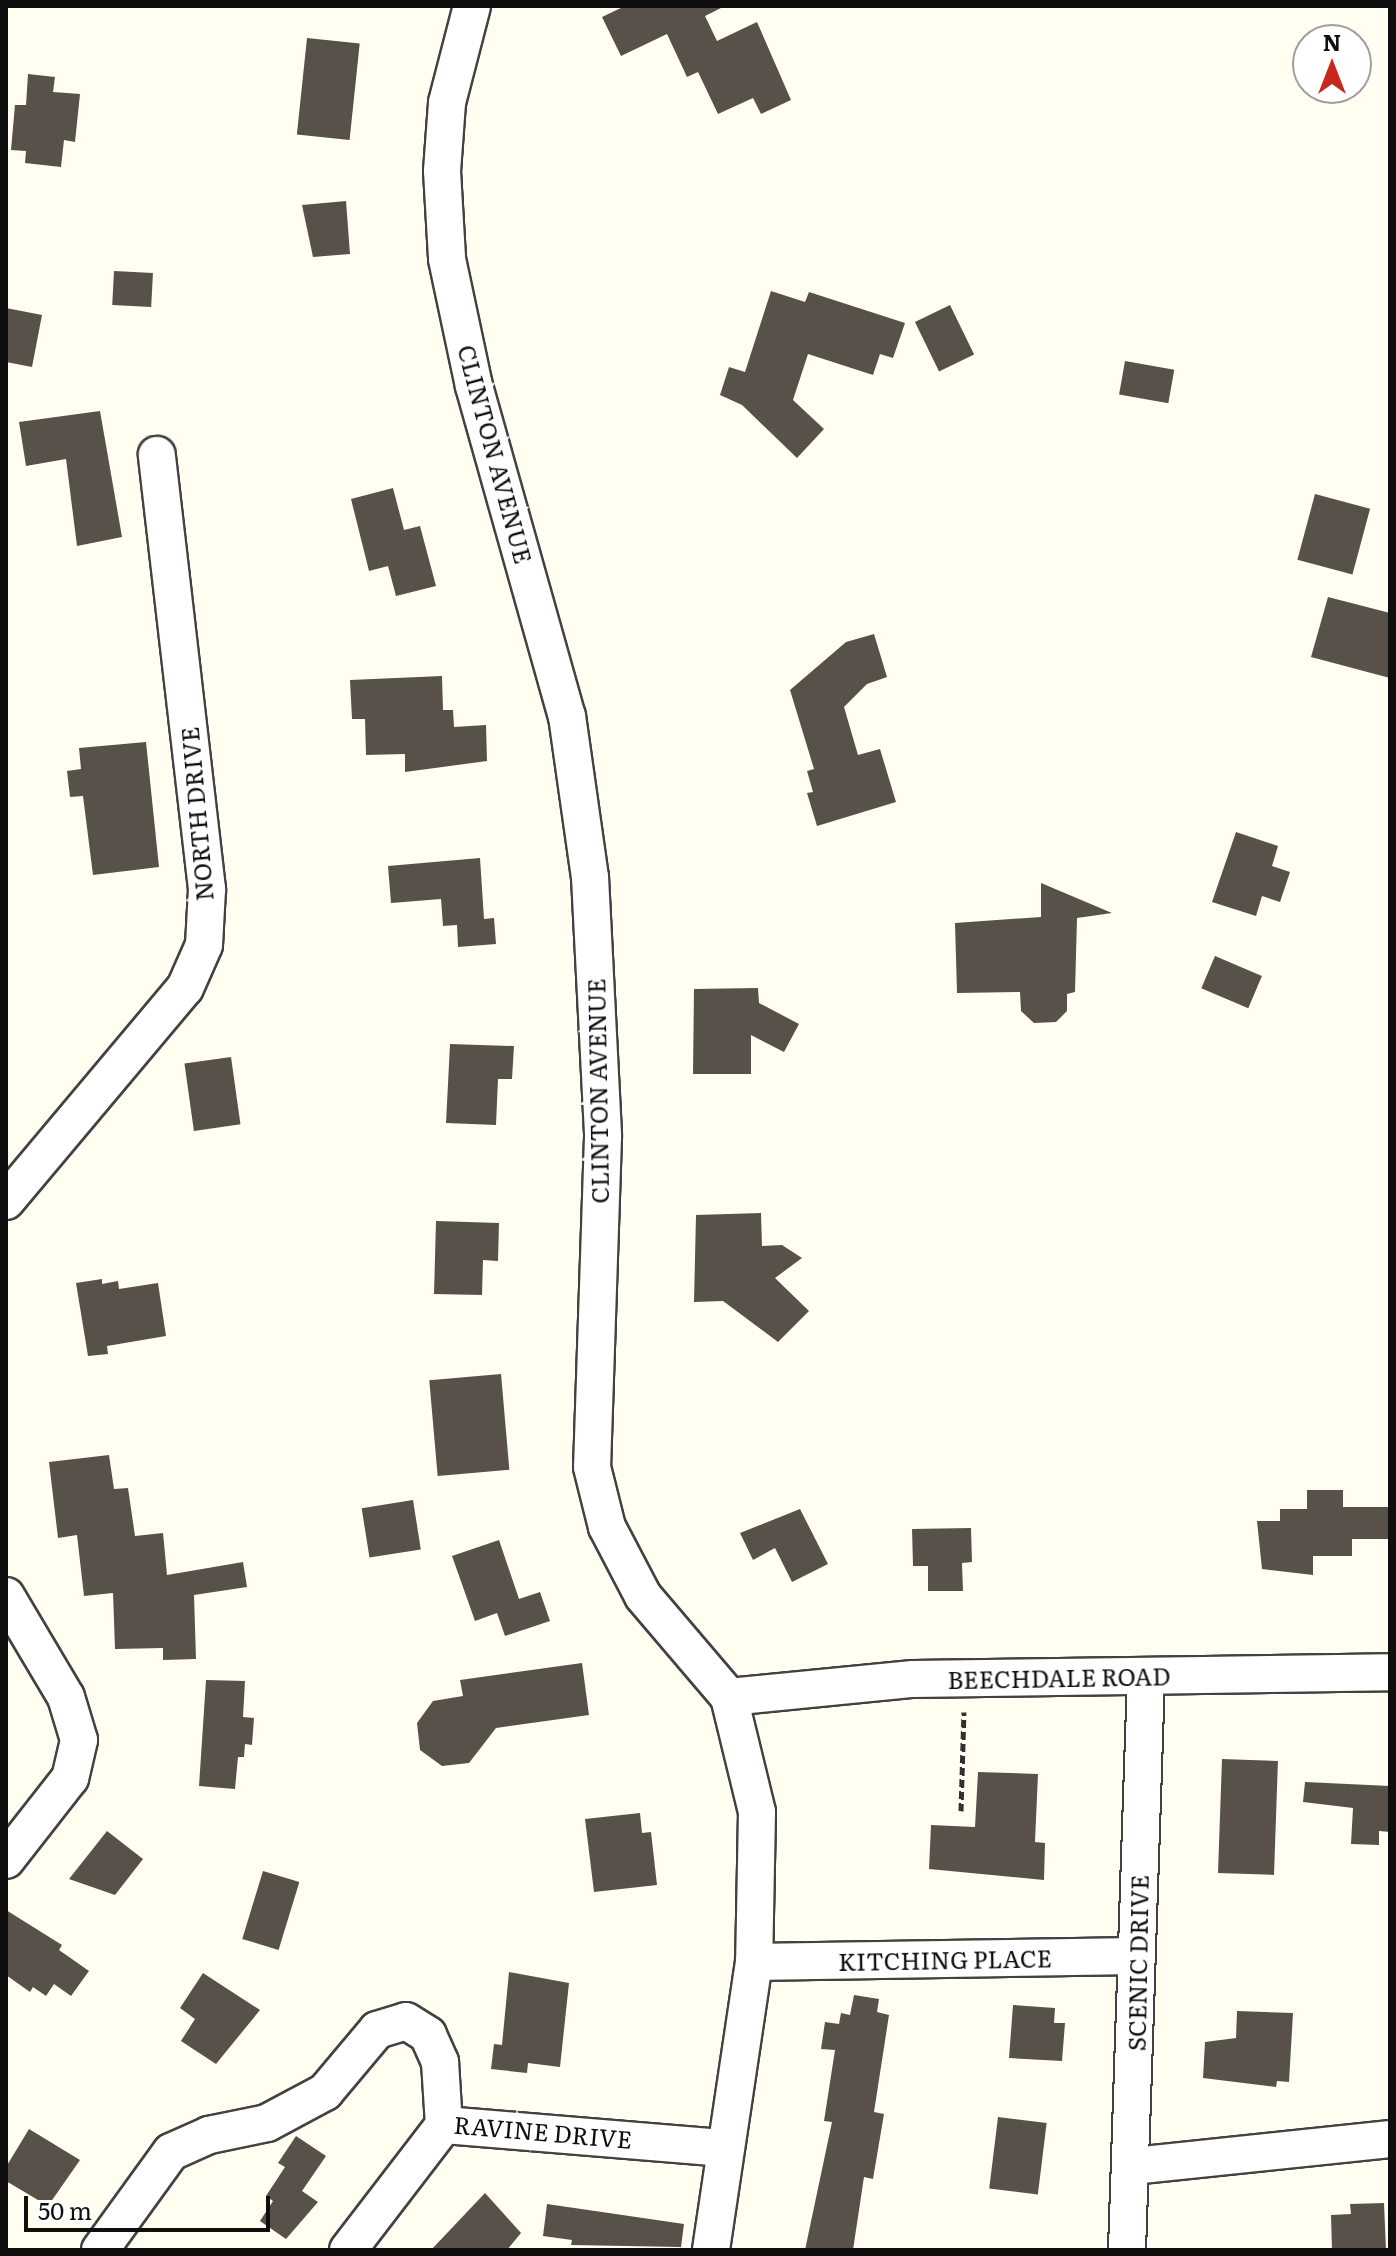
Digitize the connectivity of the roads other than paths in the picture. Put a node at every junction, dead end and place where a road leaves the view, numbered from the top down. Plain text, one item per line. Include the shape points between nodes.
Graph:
1 (472, 6) edge
2 (157, 455) dead end
3 (6, 1201) edge
4 (6, 1596) edge
5 (1390, 1672) edge
6 (1146, 1677) junction
7 (729, 1697) junction
8 (6, 1860) edge
9 (1136, 1956) junction
10 (754, 1962) junction
11 (444, 2125) junction
12 (1390, 2139) edge
13 (725, 2148) junction
14 (1133, 2166) junction
15 (100, 2250) edge
16 (348, 2250) edge
17 (711, 2250) edge
18 (1127, 2250) edge

1 - 7 street, CLINTON AVENUE via 447,103 442,171 447,259 474,386 567,716 590,877 603,1137 592,1467 607,1527 643,1596
2 - 3 street, NORTH DRIVE via 207,889 204,945 185,988
4 - 8 street via 66,1697 79,1740 70,1778
5 - 6 street, BEECHDALE ROAD
6 - 7 street, BEECHDALE ROAD via 913,1679
6 - 9 street, SCENIC DRIVE
7 - 10 street, CLINTON AVENUE via 757,1812
9 - 10 street, KITCHING PLACE
9 - 14 street, SCENIC DRIVE
10 - 13 street, CLINTON AVENUE
11 - 13 street, RAVINE DRIVE
11 - 15 street, RAVINE DRIVE via 440,2062 428,2035 406,2021 377,2030 325,2092 267,2123 209,2135 171,2152
11 - 16 street
12 - 14 street
13 - 17 street, CLINTON AVENUE
14 - 18 street, SCENIC DRIVE

